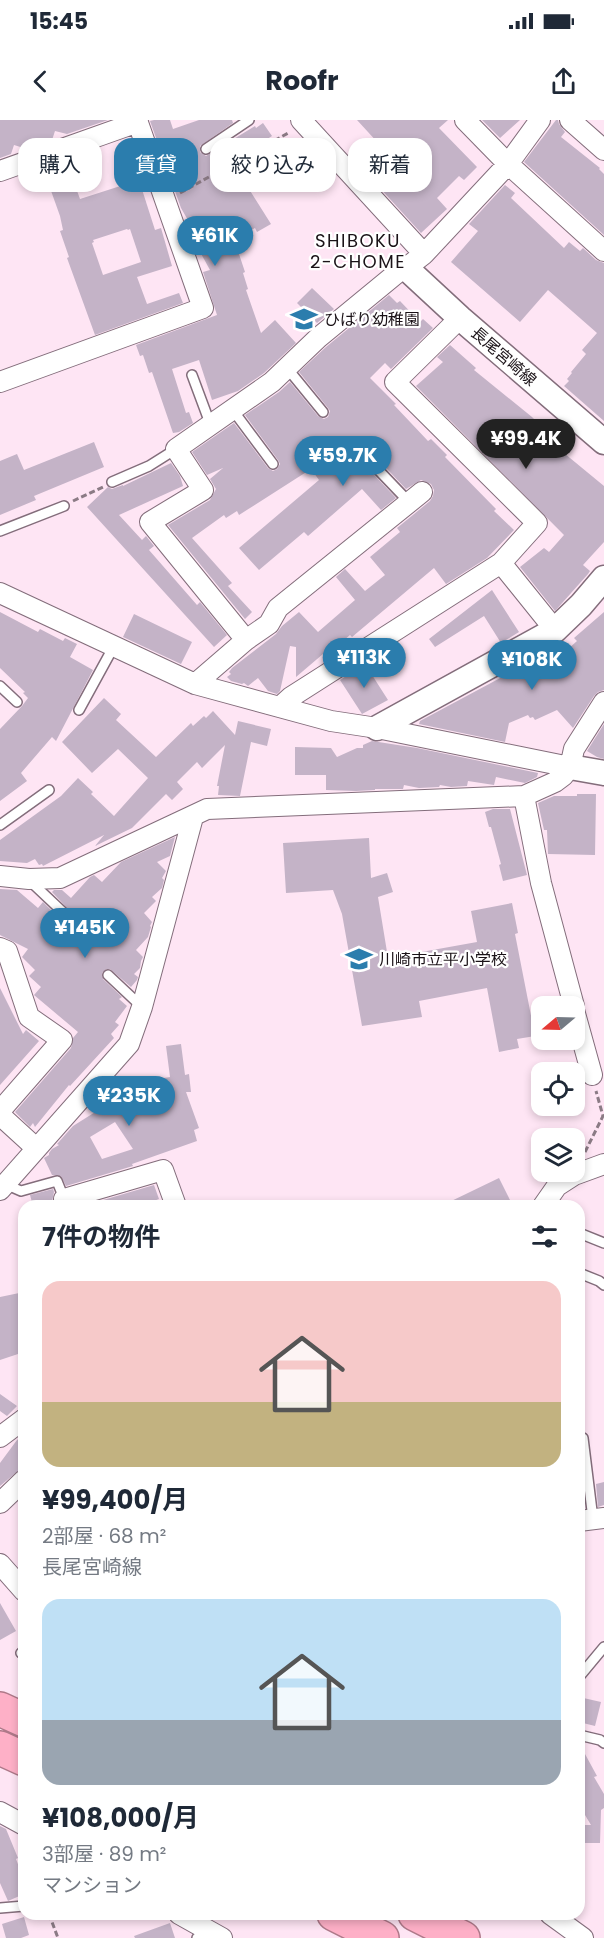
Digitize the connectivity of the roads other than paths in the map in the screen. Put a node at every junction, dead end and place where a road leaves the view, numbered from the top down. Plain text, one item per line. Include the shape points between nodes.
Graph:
1 (249, 120) edge
2 (465, 120) edge
3 (540, 120) edge
4 (570, 120) edge
5 (137, 121) edge
6 (299, 123) edge
7 (206, 149) dead end
8 (604, 150) edge
9 (508, 164) junction
10 (0, 171) edge
11 (604, 251) edge
12 (415, 261) junction
13 (460, 318) junction
14 (287, 368) junction
15 (192, 375) dead end
16 (0, 382) edge
17 (232, 409) junction
18 (324, 412) dead end
19 (211, 426) junction
20 (604, 442) edge
21 (176, 449) junction
22 (365, 456) dead end
23 (273, 464) dead end
24 (112, 482) road end
25 (416, 497) joint
26 (64, 506) road end
27 (0, 531) edge
28 (501, 563) junction
29 (604, 578) edge
30 (0, 593) edge
31 (555, 630) junction
32 (246, 640) junction
33 (114, 646) junction
34 (195, 684) junction
35 (0, 686) edge
36 (17, 702) dead end
37 (604, 702) edge
38 (280, 707) junction
39 (79, 710) dead end
40 (376, 728) junction
41 (570, 767) junction
42 (604, 774) edge
43 (49, 790) dead end
44 (524, 796) junction
45 (193, 817) junction
46 (0, 825) edge
47 (0, 876) edge
48 (29, 879) junction
49 (66, 915) dead end
50 (0, 948) edge
51 (108, 975) dead end
52 (571, 996) edge
53 (142, 1006) junction
54 (585, 1049) edge
55 (592, 1075) road end
56 (0, 1113) edge
57 (36, 1148) junction
58 (604, 1164) edge
59 (2, 1187) edge
60 (64, 1200) edge
61 (74, 1200) edge
62 (174, 1200) edge
63 (547, 1200) edge
64 (585, 1235) edge
65 (604, 1243) edge
66 (585, 1275) edge
67 (604, 1285) edge
68 (18, 1424) edge
69 (0, 1437) edge
70 (585, 1456) edge
71 (18, 1486) edge
72 (0, 1503) edge
73 (592, 1519) edge
74 (0, 1564) edge
75 (18, 1584) edge
76 (604, 1647) edge
77 (585, 1668) edge
78 (0, 1709) edge
79 (18, 1717) edge
80 (585, 1736) edge
81 (604, 1743) edge
82 (0, 1748) edge
83 (18, 1756) edge
84 (0, 1812) edge
85 (18, 1822) edge
86 (18, 1906) edge
87 (0, 1908) edge
88 (184, 1920) edge
89 (346, 1920) edge
90 (427, 1920) edge
91 (558, 1920) edge
92 (198, 1935) edge
93 (222, 1938) edge
94 (382, 1938) edge
95 (463, 1938) edge
96 (583, 1938) edge

1 - 7 lane
2 - 9 street
3 - 9 street
4 - 8 street
5 - 10 street
5 - 16 street via 203,308
6 - 12 street
9 - 11 street
9 - 12 street
12 - 13 street, 長尾宮崎線
12 - 14 street
13 - 20 street, 長尾宮崎線
13 - 28 street via 395,382 537,523
14 - 17 street
14 - 18 lane
15 - 19 lane
17 - 19 street
17 - 23 lane
19 - 21 street
21 - 24 lane
21 - 32 street via 204,490 150,522
22 - 25 lane
25 - 32 street via 278,608 269,624
26 - 27 lane
28 - 31 street
28 - 38 street
29 - 31 street
30 - 33 street
31 - 40 street
32 - 34 street
33 - 34 street
33 - 39 lane
34 - 38 street
35 - 36 lane
37 - 41 street via 574,750
38 - 40 street
40 - 41 street
41 - 42 street
41 - 44 street via 555,782
43 - 46 lane
44 - 45 street via 207,809
44 - 52 street via 541,883
45 - 48 street via 60,878
45 - 53 street
47 - 48 street
48 - 49 lane
50 - 56 street via 7,951 29,1017 63,1040
51 - 53 lane
53 - 57 street via 129,1044
54 - 55 street
56 - 57 street
57 - 59 street
58 - 63 street via 574,1175 557,1186
59 - 60 lane via 21,1191 57,1181
61 - 62 street via 163,1170
64 - 65 lane
66 - 67 lane
68 - 69 street
70 - 73 lane
71 - 72 street
74 - 75 street
76 - 77 lane
78 - 79 highway
80 - 81 lane
82 - 83 highway
84 - 85 street
86 - 87 lane
88 - 92 street
89 - 94 highway
90 - 95 highway
91 - 96 street
92 - 93 street

